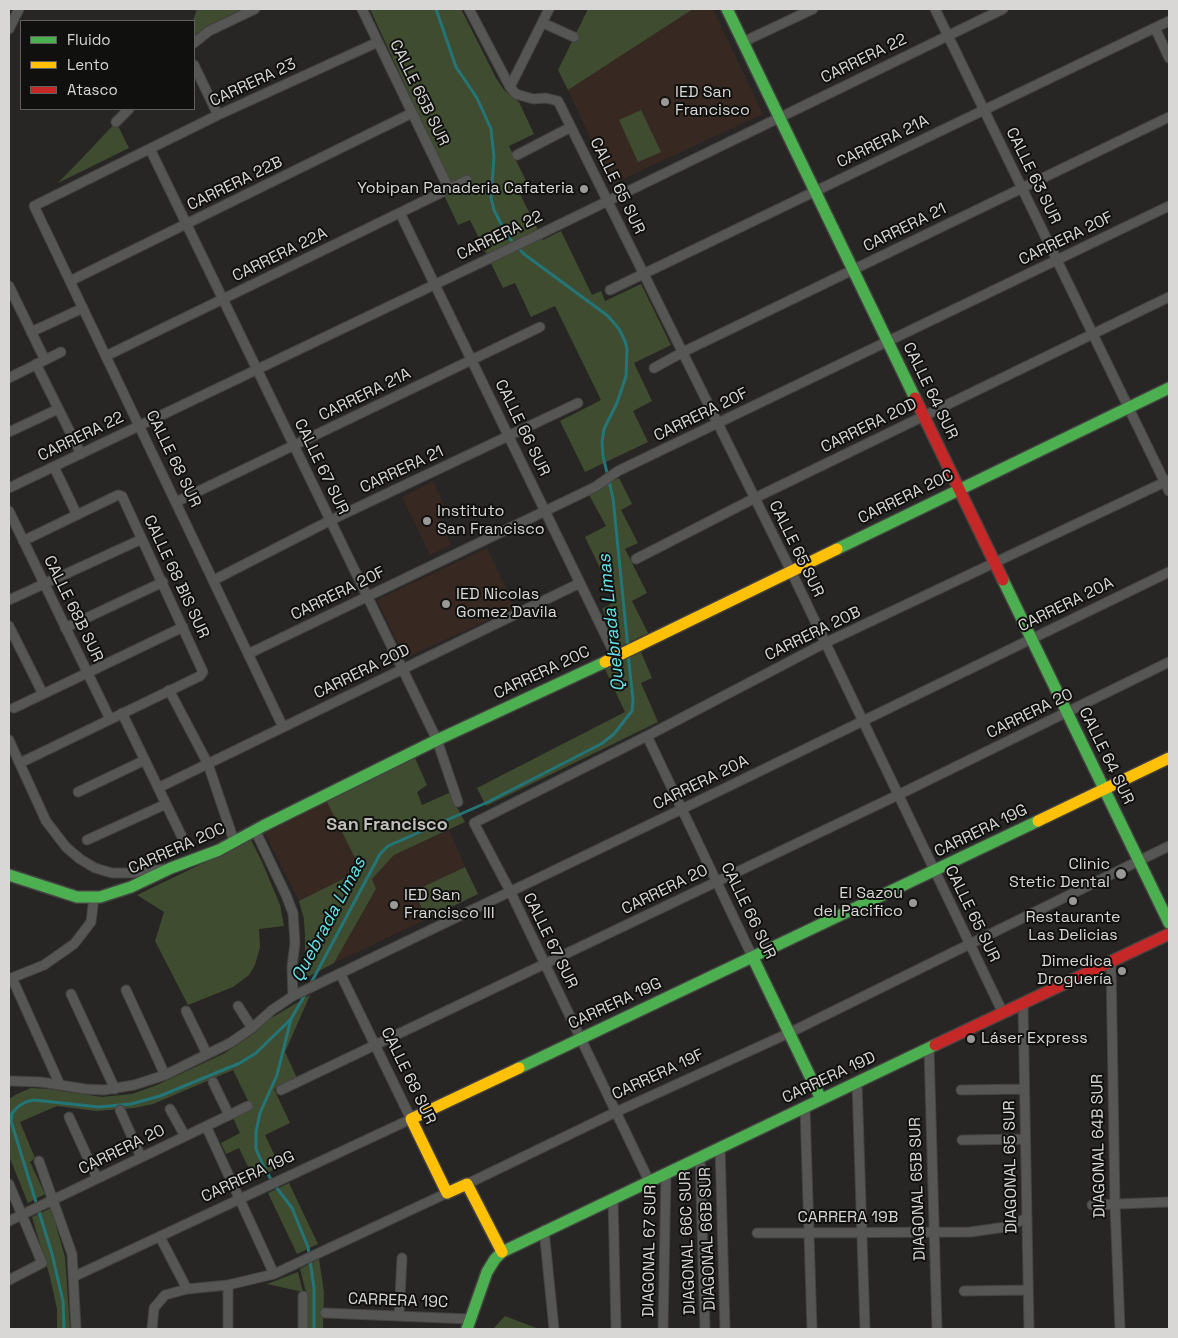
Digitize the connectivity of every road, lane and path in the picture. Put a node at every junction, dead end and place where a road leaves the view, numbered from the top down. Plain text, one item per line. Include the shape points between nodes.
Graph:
1 (19, 9) edge
2 (255, 9) edge
3 (362, 9) edge
4 (469, 9) edge
5 (549, 9) edge
6 (727, 9) edge
7 (813, 9) edge
8 (935, 9) edge
9 (1003, 9) edge
10 (1169, 21) edge
11 (543, 23) junction
12 (1155, 28) junction
13 (9, 29) edge
14 (948, 36) junction
15 (574, 37) dead end
16 (195, 42) edge
17 (378, 42) junction
18 (743, 42) junction
19 (1169, 58) edge
20 (195, 67) edge
21 (510, 87) junction
22 (128, 110) edge
23 (984, 110) junction
24 (412, 113) junction
25 (218, 115) junction
26 (779, 117) junction
27 (1169, 117) edge
28 (116, 122) dead end
29 (572, 127) junction
30 (150, 149) junction
31 (517, 155) dead end
32 (467, 180) dead end
33 (1023, 188) junction
34 (449, 189) junction
35 (815, 192) junction
36 (607, 200) junction
37 (34, 206) joint
38 (1169, 206) edge
39 (400, 213) junction
40 (186, 224) junction
41 (1057, 260) junction
42 (853, 270) junction
43 (644, 274) junction
44 (70, 281) junction
45 (434, 284) junction
46 (9, 286) edge
47 (610, 290) dead end
48 (1169, 297) edge
49 (223, 299) junction
50 (83, 308) junction
51 (540, 327) dead end
52 (31, 332) junction
53 (1093, 334) junction
54 (888, 341) junction
55 (61, 352) dead end
56 (683, 352) junction
57 (106, 356) junction
58 (45, 360) junction
59 (471, 360) junction
60 (36, 364) junction
61 (654, 368) dead end
62 (257, 369) junction
63 (9, 378) edge
64 (1169, 388) edge
65 (578, 404) dead end
66 (1129, 407) junction
67 (58, 409) junction
68 (924, 416) junction
69 (718, 423) junction
70 (139, 426) junction
71 (9, 432) edge
72 (508, 436) junction
73 (294, 446) junction
74 (81, 454) junction
75 (54, 467) junction
76 (1168, 484) edge
77 (9, 488) edge
78 (959, 489) junction
79 (755, 498) junction
80 (176, 502) junction
81 (9, 511) edge
82 (544, 511) junction
83 (77, 515) junction
84 (331, 520) junction
85 (142, 539) junction
86 (23, 541) junction
87 (636, 559) dead end
88 (995, 564) junction
89 (791, 572) junction
90 (1169, 572) edge
91 (214, 580) junction
92 (163, 582) junction
93 (580, 583) junction
94 (45, 585) junction
95 (366, 597) junction
96 (9, 600) edge
97 (9, 626) edge
98 (183, 627) junction
99 (65, 628) junction
100 (1032, 638) junction
101 (825, 644) junction
102 (623, 653) junction
103 (248, 654) junction
104 (1169, 662) edge
105 (402, 669) junction
106 (88, 673) junction
107 (168, 690) junction
108 (43, 694) junction
109 (14, 708) dead end
110 (122, 713) junction
111 (1068, 713) junction
112 (110, 719) junction
113 (862, 721) junction
114 (283, 727) junction
115 (647, 736) junction
116 (9, 740) edge
117 (436, 740) junction
118 (1169, 758) edge
119 (145, 760) junction
120 (20, 763) junction
121 (208, 764) junction
122 (158, 788) junction
123 (1104, 790) junction
124 (78, 792) dead end
125 (898, 795) junction
126 (458, 802) dead end
127 (166, 804) junction
128 (682, 809) junction
129 (474, 823) joint
130 (255, 830) junction
131 (183, 839) dead end
132 (87, 840) dead end
133 (234, 842) junction
134 (1169, 846) edge
135 (1138, 861) junction
136 (171, 868) junction
137 (934, 871) junction
138 (9, 875) edge
139 (716, 882) junction
140 (510, 891) junction
141 (94, 898) junction
142 (1169, 923) edge
143 (1169, 934) edge
144 (970, 945) junction
145 (753, 958) junction
146 (1111, 962) junction
147 (544, 964) junction
148 (340, 973) junction
149 (10, 979) edge
150 (126, 990) dead end
151 (72, 994) dead end
152 (297, 994) junction
153 (1023, 1004) junction
154 (238, 1006) dead end
155 (186, 1011) dead end
156 (1003, 1013) junction
157 (252, 1028) junction
158 (788, 1033) junction
159 (580, 1038) junction
160 (375, 1045) junction
161 (929, 1048) junction
162 (207, 1054) junction
163 (165, 1075) junction
164 (9, 1080) edge
165 (213, 1082) dead end
166 (857, 1082) junction
167 (60, 1085) junction
168 (116, 1089) junction
169 (1024, 1089) junction
170 (281, 1090) dead end
171 (961, 1090) dead end
172 (821, 1099) junction
173 (248, 1106) dead end
174 (805, 1107) junction
175 (170, 1109) dead end
176 (120, 1110) dead end
177 (616, 1112) junction
178 (229, 1115) junction
179 (69, 1117) dead end
180 (411, 1118) junction
181 (206, 1126) junction
182 (185, 1136) junction
183 (1025, 1139) junction
184 (962, 1140) dead end
185 (720, 1147) junction
186 (142, 1157) junction
187 (700, 1157) junction
188 (39, 1161) dead end
189 (666, 1173) junction
190 (97, 1178) junction
191 (649, 1181) junction
192 (9, 1184) edge
193 (467, 1184) junction
194 (447, 1193) junction
195 (613, 1198) junction
196 (240, 1199) junction
197 (48, 1202) junction
198 (1169, 1202) edge
199 (1092, 1205) dead end
200 (1115, 1205) junction
201 (21, 1215) junction
202 (1027, 1218) junction
203 (9, 1220) edge
204 (544, 1230) junction
205 (757, 1233) dead end
206 (810, 1233) junction
207 (862, 1233) junction
208 (935, 1233) junction
209 (160, 1237) junction
210 (502, 1252) junction
211 (402, 1258) dead end
212 (274, 1274) junction
213 (73, 1278) junction
214 (9, 1280) edge
215 (228, 1285) junction
216 (187, 1289) junction
217 (1028, 1290) junction
218 (964, 1291) dead end
219 (303, 1296) dead end
220 (325, 1313) dead end
221 (399, 1316) junction
222 (468, 1324) edge
223 (76, 1329) edge
224 (152, 1329) edge
225 (228, 1329) edge
226 (303, 1329) edge
227 (554, 1329) edge
228 (616, 1329) edge
229 (663, 1329) edge
230 (705, 1329) edge
231 (725, 1329) edge
232 (812, 1329) edge
233 (864, 1329) edge
234 (937, 1329) edge
235 (1029, 1329) edge
236 (1120, 1329) edge

1 - 13 street
2 - 16 street
3 - 17 street, CALLE 65B SUR
4 - 21 street
5 - 11 street
6 - 18 street, CALLE 64 SUR
7 - 18 street
8 - 14 street, CALLE 63 SUR
9 - 14 street, CARRERA 22
10 - 12 street, CARRERA 21A
11 - 15 street
11 - 21 street
12 - 19 street
12 - 23 street, CARRERA 21A
14 - 23 street, CALLE 63 SUR
14 - 26 street, CARRERA 22
17 - 24 street, CALLE 65B SUR
17 - 25 street, CARRERA 23
18 - 26 street, CALLE 64 SUR
20 - 25 street
21 - 29 street, CALLE 65 SUR via 525,97 558,101
22 - 28 street
23 - 33 street, CALLE 63 SUR
23 - 35 street, CARRERA 21A
24 - 34 street, CALLE 65B SUR
24 - 40 street, CARRERA 22B
25 - 30 street, CARRERA 23
26 - 35 street, CALLE 64 SUR
26 - 36 street, CARRERA 22
27 - 33 street, CARRERA 21
29 - 31 street
29 - 36 street, CALLE 65 SUR
30 - 37 street, CARRERA 23
30 - 40 street, CALLE 67 SUR
32 - 34 street, CARRERA 22A
33 - 41 street, CALLE 63 SUR
33 - 42 street, CARRERA 21
34 - 39 street, CARRERA 22A
35 - 42 street, CALLE 64 SUR
35 - 43 street, CARRERA 21A
36 - 43 street, CALLE 65 SUR
36 - 45 street, CARRERA 22
37 - 44 street, CALLE 68 SUR
38 - 41 street, CARRERA 20F
39 - 45 street, CALLE 66 SUR
39 - 49 street, CARRERA 22A
40 - 44 street, CARRERA 22B
40 - 49 street, CALLE 67 SUR
41 - 53 street, CALLE 63 SUR
41 - 54 street, CARRERA 20F
42 - 54 street, CALLE 64 SUR
42 - 56 street, CARRERA 21
43 - 47 street, CARRERA 21A
43 - 56 street, CALLE 65 SUR
44 - 50 street, CALLE 68 SUR
45 - 59 street, CALLE 66 SUR
45 - 62 street, CARRERA 22
46 - 52 street
48 - 53 street, CARRERA 20D
49 - 57 street, CARRERA 22A
49 - 62 street, CALLE 67 SUR
50 - 52 street
50 - 57 street, CALLE 68 SUR
51 - 59 street, CARRERA 21A
52 - 58 street
53 - 66 street, CALLE 63 SUR
53 - 68 street, CARRERA 20D
54 - 68 street, CALLE 64 SUR
54 - 69 street, CARRERA 20F
55 - 58 street
56 - 61 street, CARRERA 21
56 - 69 street, CALLE 65 SUR
57 - 70 street, CALLE 68 SUR
58 - 60 street
59 - 72 street, CALLE 66 SUR
59 - 73 street, CARRERA 21A
60 - 63 street
60 - 67 street
62 - 70 street, CARRERA 22
62 - 73 street, CALLE 67 SUR
64 - 66 street, CARRERA 20C
65 - 72 street, CARRERA 21
66 - 76 street, CALLE 63 SUR
66 - 78 street, CARRERA 20C
67 - 71 street
67 - 74 street
68 - 78 street, CALLE 64 SUR
68 - 79 street, CARRERA 20D
69 - 79 street, CALLE 65 SUR
69 - 82 street, CARRERA 20F
70 - 74 street, CARRERA 22
70 - 80 street, CALLE 68 SUR
72 - 82 street, CALLE 66 SUR
72 - 84 street, CARRERA 21
73 - 80 street, CARRERA 21A
73 - 84 street, CALLE 67 SUR
74 - 75 street, CARRERA 22
75 - 77 street, CARRERA 22
75 - 83 street
76 - 88 street, CARRERA 20B
78 - 88 street, CALLE 64 SUR
78 - 89 street, CARRERA 20C
79 - 87 street, CARRERA 20D
79 - 89 street, CALLE 65 SUR
80 - 91 street, CALLE 68 SUR
81 - 86 street, CALLE 68B SUR
82 - 93 street, CALLE 66 SUR
82 - 95 street, CARRERA 20F
83 - 85 street, CALLE 68 BIS SUR via 120,495
83 - 86 street
84 - 91 street, CARRERA 21
84 - 95 street, CALLE 67 SUR
85 - 92 street, CALLE 68 BIS SUR
85 - 94 street
86 - 94 street, CALLE 68B SUR
88 - 100 street, CALLE 64 SUR
88 - 101 street, CARRERA 20B
89 - 101 street, CALLE 65 SUR
89 - 102 street, CARRERA 20C
90 - 100 street, CARRERA 20A
91 - 103 street, CALLE 68 SUR
92 - 98 street, CALLE 68 BIS SUR
92 - 99 street
93 - 102 street, CALLE 66 SUR
93 - 105 street, CARRERA 20D
94 - 96 street
94 - 99 street, CALLE 68B SUR
95 - 103 street, CARRERA 20F
95 - 105 street, CALLE 67 SUR
97 - 108 street
98 - 106 street
98 - 107 street, CALLE 68 BIS SUR via 203,672
99 - 106 street, CALLE 68B SUR
100 - 111 street, CALLE 64 SUR
100 - 113 street, CARRERA 20A
101 - 113 street, CALLE 65 SUR
101 - 115 street, CARRERA 20B
102 - 117 street, CARRERA 20C
103 - 114 street, CALLE 68 SUR
104 - 111 street, CARRERA 20
105 - 114 street, CARRERA 20D
105 - 117 street, CALLE 67 SUR
106 - 108 street
106 - 112 street, CALLE 68B SUR
107 - 110 street
107 - 121 street
108 - 109 street
110 - 112 street
110 - 119 street
111 - 123 street, CALLE 64 SUR
111 - 125 street, CARRERA 20
112 - 120 street
113 - 125 street, CALLE 65 SUR
113 - 128 street, CARRERA 20A
114 - 121 street, CARRERA 20D
115 - 128 street, CALLE 66 SUR
115 - 129 street, CARRERA 20B
116 - 120 street
117 - 126 street, CALLE 67 SUR
117 - 130 street, CARRERA 20C
118 - 123 street, CARRERA 19G
119 - 122 street
119 - 124 street
120 - 136 street via 46,821 80,859 112,873
121 - 122 street, CARRERA 20D
121 - 133 street
122 - 127 street
123 - 135 street, CALLE 64 SUR
123 - 137 street, CARRERA 19G
125 - 137 street, CALLE 65 SUR
125 - 139 street, CARRERA 20
127 - 131 street
127 - 132 street
128 - 139 street, CALLE 66 SUR
128 - 140 street, CARRERA 20A
129 - 140 street, CALLE 67 SUR
130 - 133 street, CARRERA 20C
130 - 152 street via 293,913 295,943 292,967
133 - 136 street, CARRERA 20C
134 - 135 street, CARRERA 19F
135 - 142 street, CALLE 64 SUR
135 - 144 street, CARRERA 19F
136 - 141 street, CARRERA 20C via 120,892
137 - 144 street, CALLE 65 SUR
137 - 145 street, CARRERA 19G
138 - 141 street, CARRERA 20C via 66,895
139 - 145 street, CALLE 66 SUR
139 - 147 street, CARRERA 20
140 - 147 street, CALLE 67 SUR
140 - 148 street, CARRERA 20A
141 - 149 street via 91,922 74,944 44,965
143 - 146 street, CARRERA 19D
144 - 156 street, CALLE 65 SUR
144 - 158 street, CARRERA 19F
145 - 158 street, CALLE 66 SUR
145 - 159 street, CARRERA 19G
146 - 153 street, CARRERA 19D
146 - 200 street, DIAGONAL 64B SUR
147 - 159 street, CALLE 67 SUR
147 - 160 street, CARRERA 20
148 - 152 street, CARRERA 20A
148 - 160 street, CALLE 68 SUR
149 - 167 street
150 - 163 street
151 - 168 street
152 - 157 street, CARRERA 20A
153 - 156 street, CARRERA 19D
153 - 169 street, DIAGONAL 65 SUR
154 - 157 street
155 - 162 street
156 - 161 street, CARRERA 19D
157 - 162 street, CARRERA 20A
158 - 172 street, CALLE 66 SUR
158 - 177 street, CARRERA 19F
159 - 177 street, CALLE 67 SUR
159 - 180 street, CARRERA 19G
160 - 170 street, CARRERA 20
160 - 180 street, CALLE 68 SUR
161 - 166 street, CARRERA 19D
161 - 208 street, DIAGONAL 65B SUR
162 - 163 street, CARRERA 20A
163 - 168 street, CARRERA 20A
164 - 167 street, CARRERA 20A
165 - 178 street
166 - 172 street, CARRERA 19D
166 - 207 street
167 - 168 street, CARRERA 20A
169 - 171 street
169 - 183 street, DIAGONAL 65 SUR
172 - 174 street, CARRERA 19D
173 - 178 street, CARRERA 20
174 - 185 street, CARRERA 19D
174 - 206 street
175 - 182 street
176 - 186 street
177 - 191 street, CALLE 67 SUR
177 - 193 street, CARRERA 19F
178 - 181 street, CARRERA 20
179 - 190 street
180 - 194 street, CALLE 68 SUR
180 - 196 street, CARRERA 19G
181 - 182 street, CARRERA 20
181 - 196 street
182 - 186 street, CARRERA 20
183 - 184 street
183 - 202 street, DIAGONAL 65 SUR
185 - 187 street, CARRERA 19D
185 - 231 street, DIAGONAL 66B SUR
186 - 190 street, CARRERA 20
187 - 189 street, CARRERA 19D
187 - 230 street, DIAGONAL 66C SUR
188 - 197 street
189 - 191 street, CARRERA 19D
189 - 229 street, DIAGONAL 67 SUR
190 - 197 street, CARRERA 20
191 - 195 street, CARRERA 19D
192 - 201 street
193 - 194 street, CARRERA 19F
193 - 210 street
194 - 212 street, CARRERA 19F
195 - 204 street, CARRERA 19D
195 - 228 street
196 - 209 street, CARRERA 19G
196 - 212 street
197 - 201 street, CARRERA 20
197 - 213 street via 72,1254
198 - 200 street
199 - 200 street
200 - 236 street, DIAGONAL 64B SUR
201 - 203 street, CARRERA 20
201 - 214 street via 42,1263
202 - 208 street, CARRERA 19B via 1006,1227
202 - 217 street, DIAGONAL 65 SUR
204 - 210 street, CARRERA 19D
204 - 227 street
205 - 206 street, CARRERA 19B
206 - 207 street, CARRERA 19B
206 - 232 street
207 - 208 street, CARRERA 19B
207 - 233 street
208 - 234 street, DIAGONAL 65B SUR
209 - 213 street, CARRERA 19G
209 - 216 street
210 - 222 street via 487,1272
211 - 221 street
212 - 215 street, CARRERA 19F
213 - 223 street
215 - 216 street, CARRERA 19F
215 - 225 street
216 - 224 street, CARRERA 19F via 165,1296 154,1308
217 - 218 street
217 - 235 street, DIAGONAL 65 SUR
219 - 226 street
220 - 221 street, CARRERA 19C
221 - 222 street, CARRERA 19C

